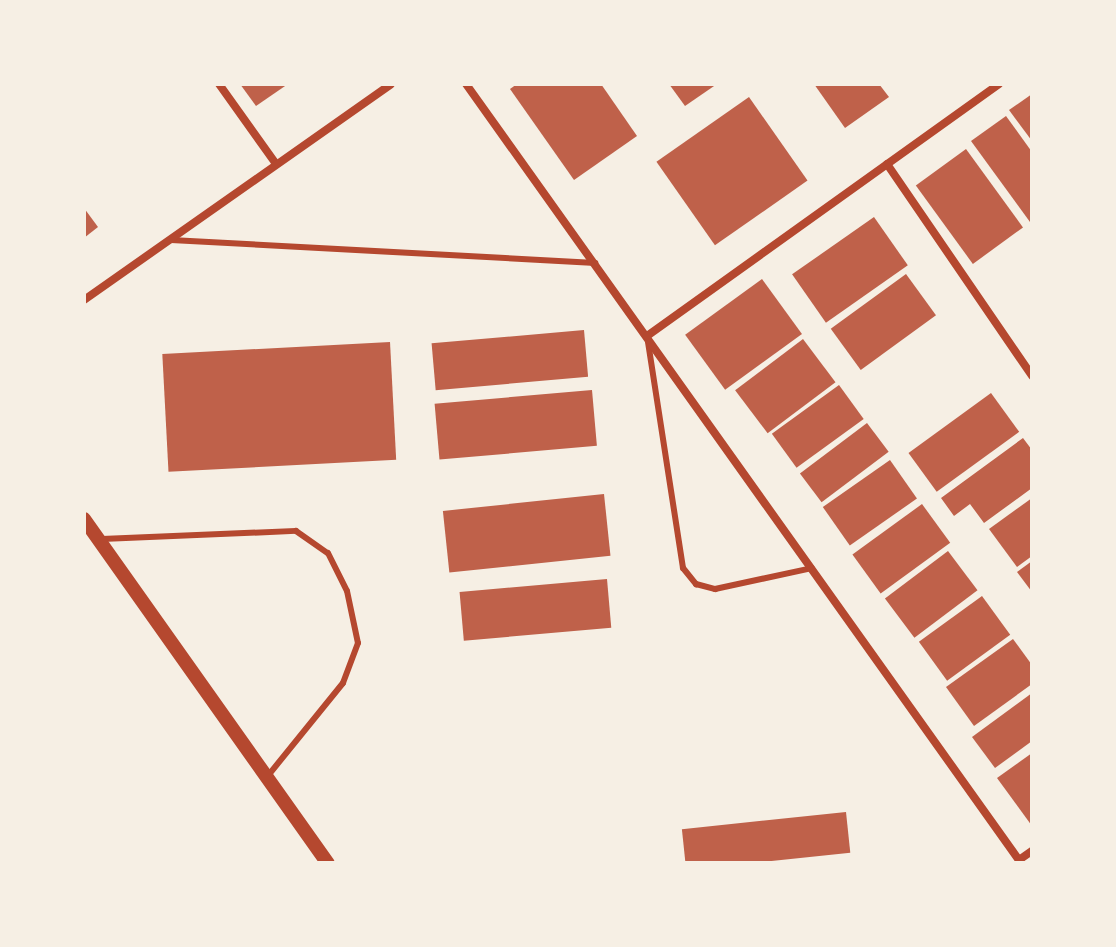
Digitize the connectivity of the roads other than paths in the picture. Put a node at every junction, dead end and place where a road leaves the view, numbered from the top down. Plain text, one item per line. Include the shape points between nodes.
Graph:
1 (219, 84) edge
2 (391, 84) edge
3 (466, 84) edge
4 (999, 84) edge
5 (276, 164) junction
6 (887, 164) junction
7 (170, 240) junction
8 (595, 263) junction
9 (84, 300) edge
10 (647, 336) junction
11 (1032, 376) edge
12 (84, 519) edge
13 (99, 539) junction
14 (812, 568) junction
15 (267, 777) junction
16 (1032, 851) edge
17 (1020, 862) edge
18 (328, 863) edge

1 - 5 street
2 - 5 street
3 - 8 street
4 - 6 street
5 - 7 street
6 - 10 street
6 - 11 street
7 - 8 lane
7 - 9 street
8 - 10 street
10 - 14 street
10 - 14 lane via 683,568 696,584 715,589
12 - 13 street
13 - 15 street
13 - 15 lane via 296,531 328,553 347,591 358,643 343,683
14 - 17 street
15 - 18 street
16 - 17 street

